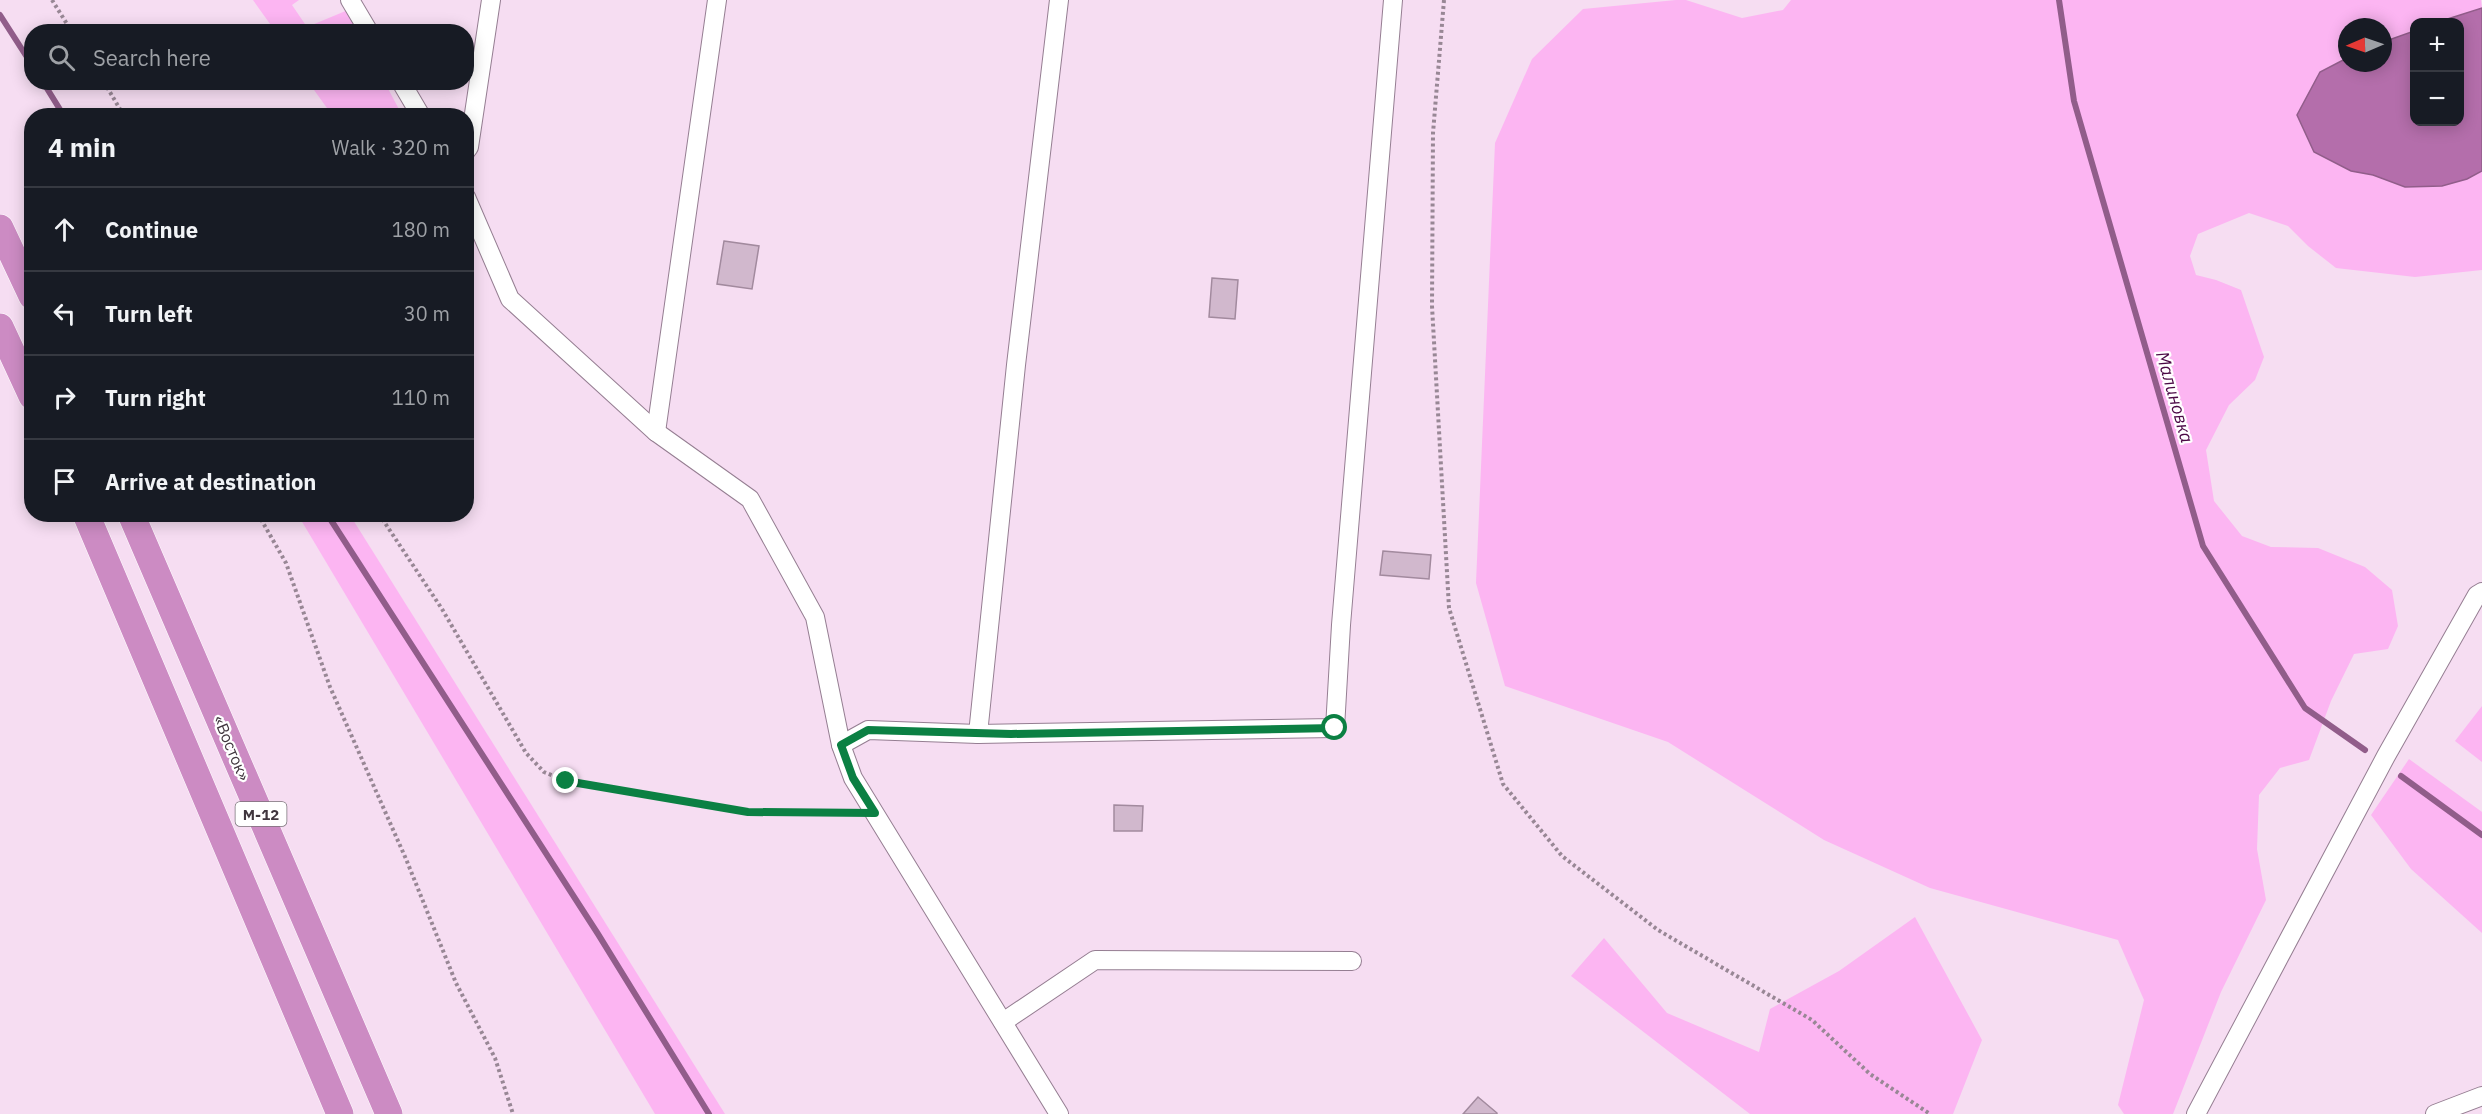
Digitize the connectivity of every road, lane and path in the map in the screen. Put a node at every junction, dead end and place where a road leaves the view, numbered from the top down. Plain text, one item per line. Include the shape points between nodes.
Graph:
1 (52, 0) edge
2 (350, 0) edge
3 (490, 0) edge
4 (717, 0) edge
5 (1059, 0) edge
6 (1393, 0) edge
7 (1444, 0) edge
8 (67, 24) edge
9 (364, 24) edge
10 (109, 90) edge
11 (405, 90) edge
12 (119, 108) edge
13 (416, 108) edge
14 (474, 118) edge
15 (474, 216) edge
16 (0, 228) edge
17 (24, 279) edge
18 (0, 327) edge
19 (24, 379) edge
20 (656, 432) junction
21 (89, 522) edge
22 (134, 522) edge
23 (263, 522) edge
24 (384, 522) edge
25 (2482, 592) edge
26 (978, 734) junction
27 (841, 745) junction
28 (875, 813) junction
29 (1352, 961) dead end
30 (1003, 1022) junction
31 (2482, 1096) edge
32 (340, 1114) edge
33 (390, 1114) edge
34 (513, 1114) edge
35 (1059, 1114) edge
36 (1930, 1114) edge
37 (2196, 1114) edge
38 (2435, 1114) edge

1 - 8 path
2 - 9 street
3 - 14 street
4 - 20 street
5 - 26 street
6 - 26 street via 1335,728
7 - 36 path via 1433,133 1432,306 1449,608 1503,784 1562,856 1658,930 1812,1020 1870,1074
10 - 12 path
11 - 13 street
15 - 20 street via 510,299
16 - 17 highway
18 - 19 highway
20 - 27 street via 750,499 815,617
21 - 32 highway, М-12
22 - 33 highway, «Восток» / М-12
23 - 34 path via 286,563 330,687 456,983 495,1058
24 - 28 path via 442,609 526,753 544,772 566,781 748,812
25 - 37 street via 2386,756
26 - 27 street via 868,730
27 - 28 street via 853,778
28 - 30 street
29 - 30 street via 1095,960
30 - 35 street
31 - 38 street

